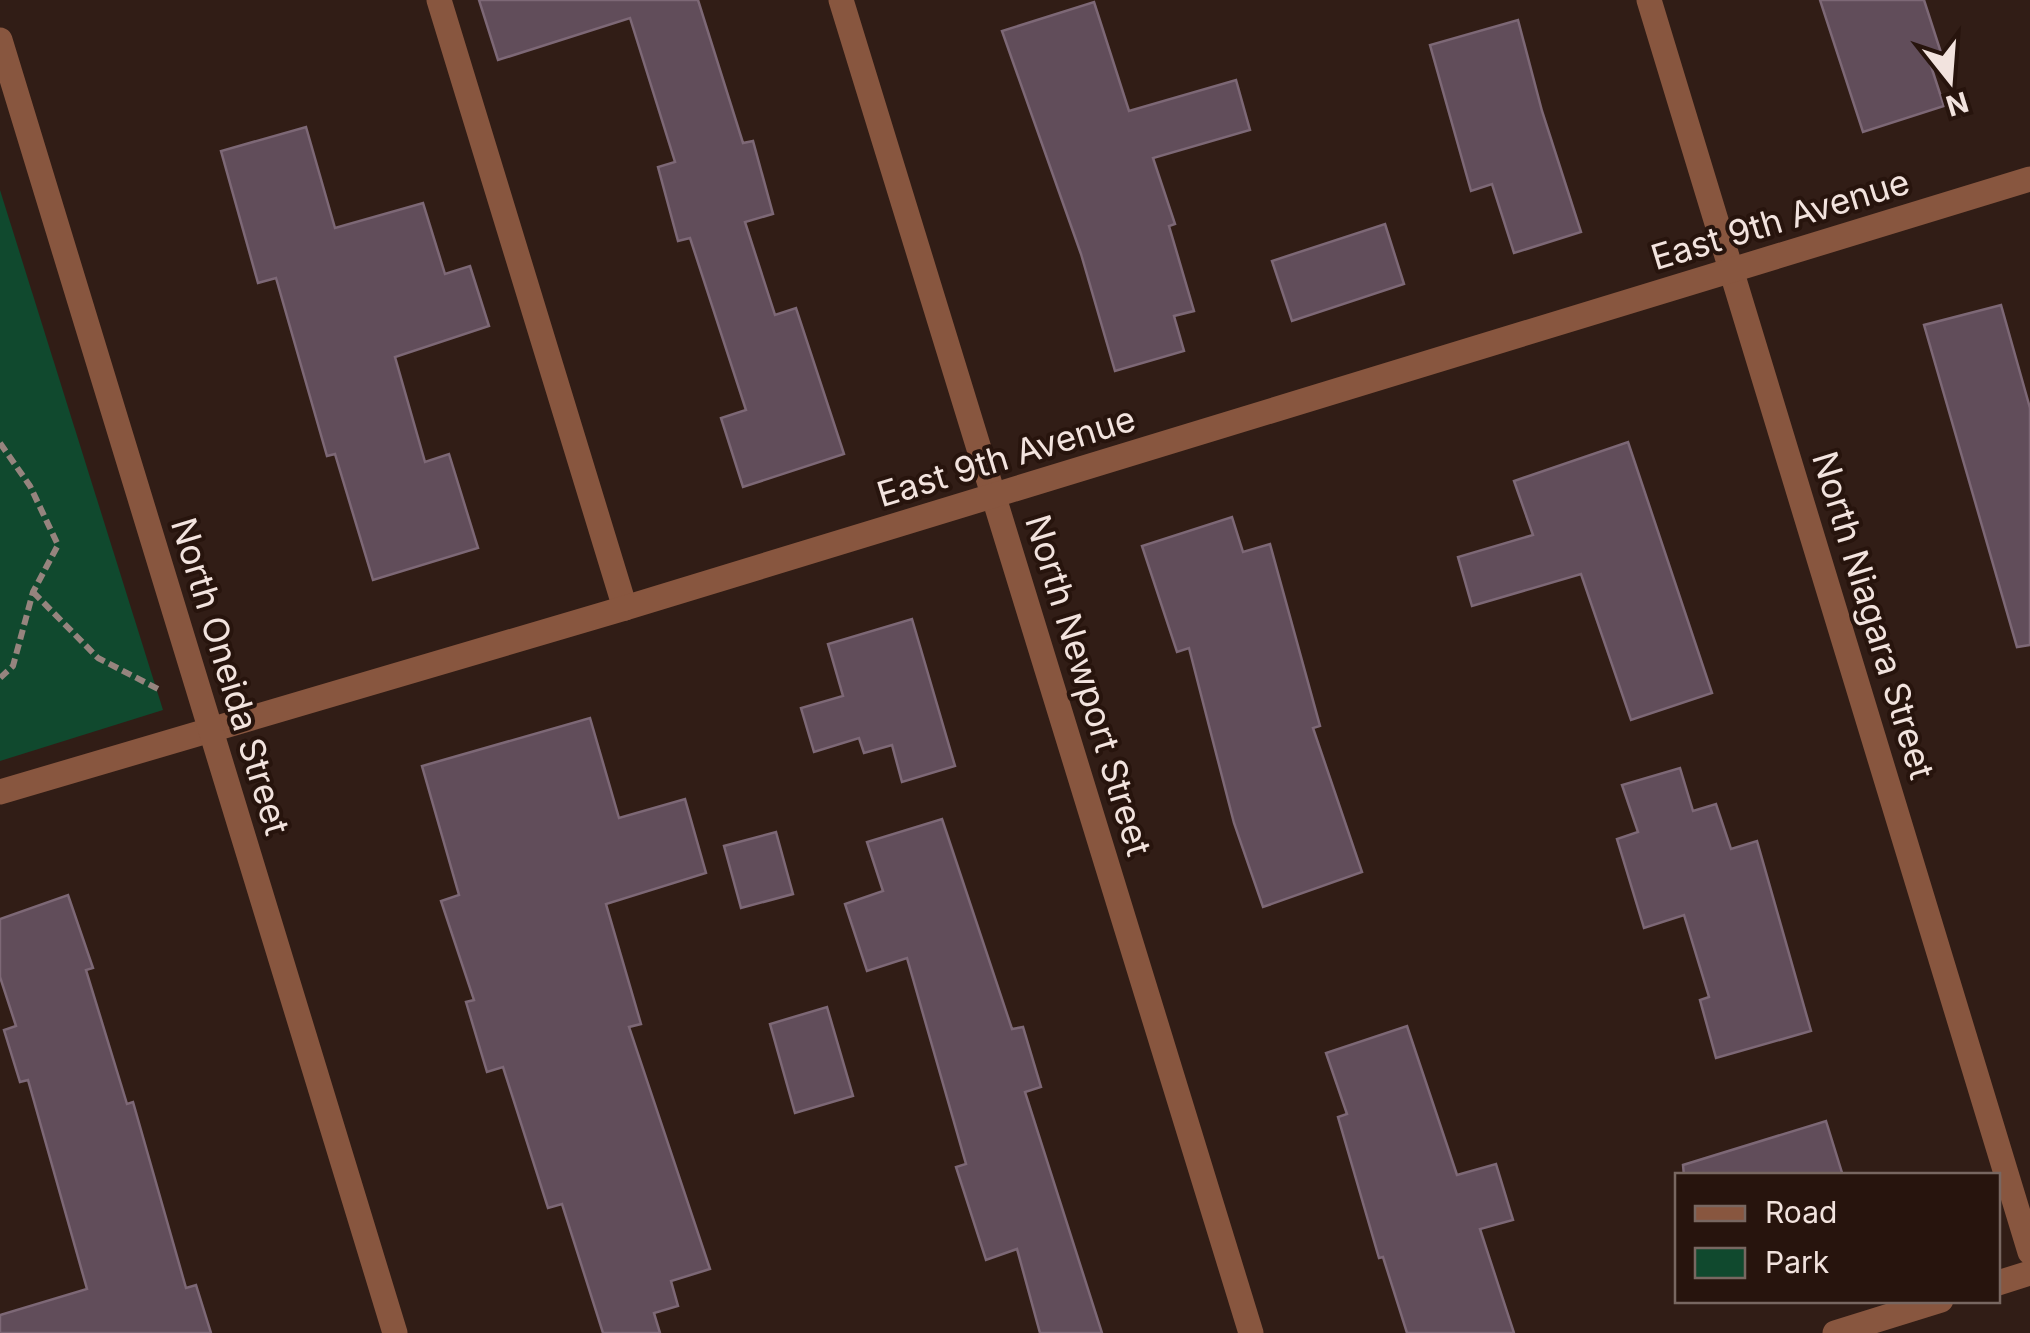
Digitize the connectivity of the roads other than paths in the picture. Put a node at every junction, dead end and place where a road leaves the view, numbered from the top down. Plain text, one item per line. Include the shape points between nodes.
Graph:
1 (439, 0) edge
2 (841, 0) edge
3 (1648, 0) edge
4 (0, 40) edge
5 (2030, 179) edge
6 (1733, 270) junction
7 (995, 496) junction
8 (626, 608) junction
9 (210, 728) junction
10 (0, 792) edge
11 (2030, 1252) edge
12 (2030, 1273) edge
13 (2000, 1282) edge
14 (1931, 1303) edge
15 (395, 1333) edge
16 (1251, 1333) edge
17 (1835, 1333) edge

1 - 8 street
2 - 7 street, North Newport Street
3 - 6 street, North Niagara Street
4 - 9 street, North Oneida Street
5 - 6 street, East 9th Avenue
6 - 7 street, East 9th Avenue
6 - 11 street, North Niagara Street
7 - 8 street, East 9th Avenue
7 - 16 street, North Newport Street
8 - 9 street, East 9th Avenue
9 - 10 street, East 9th Avenue
9 - 15 street, North Oneida Street
12 - 13 street
14 - 17 street

